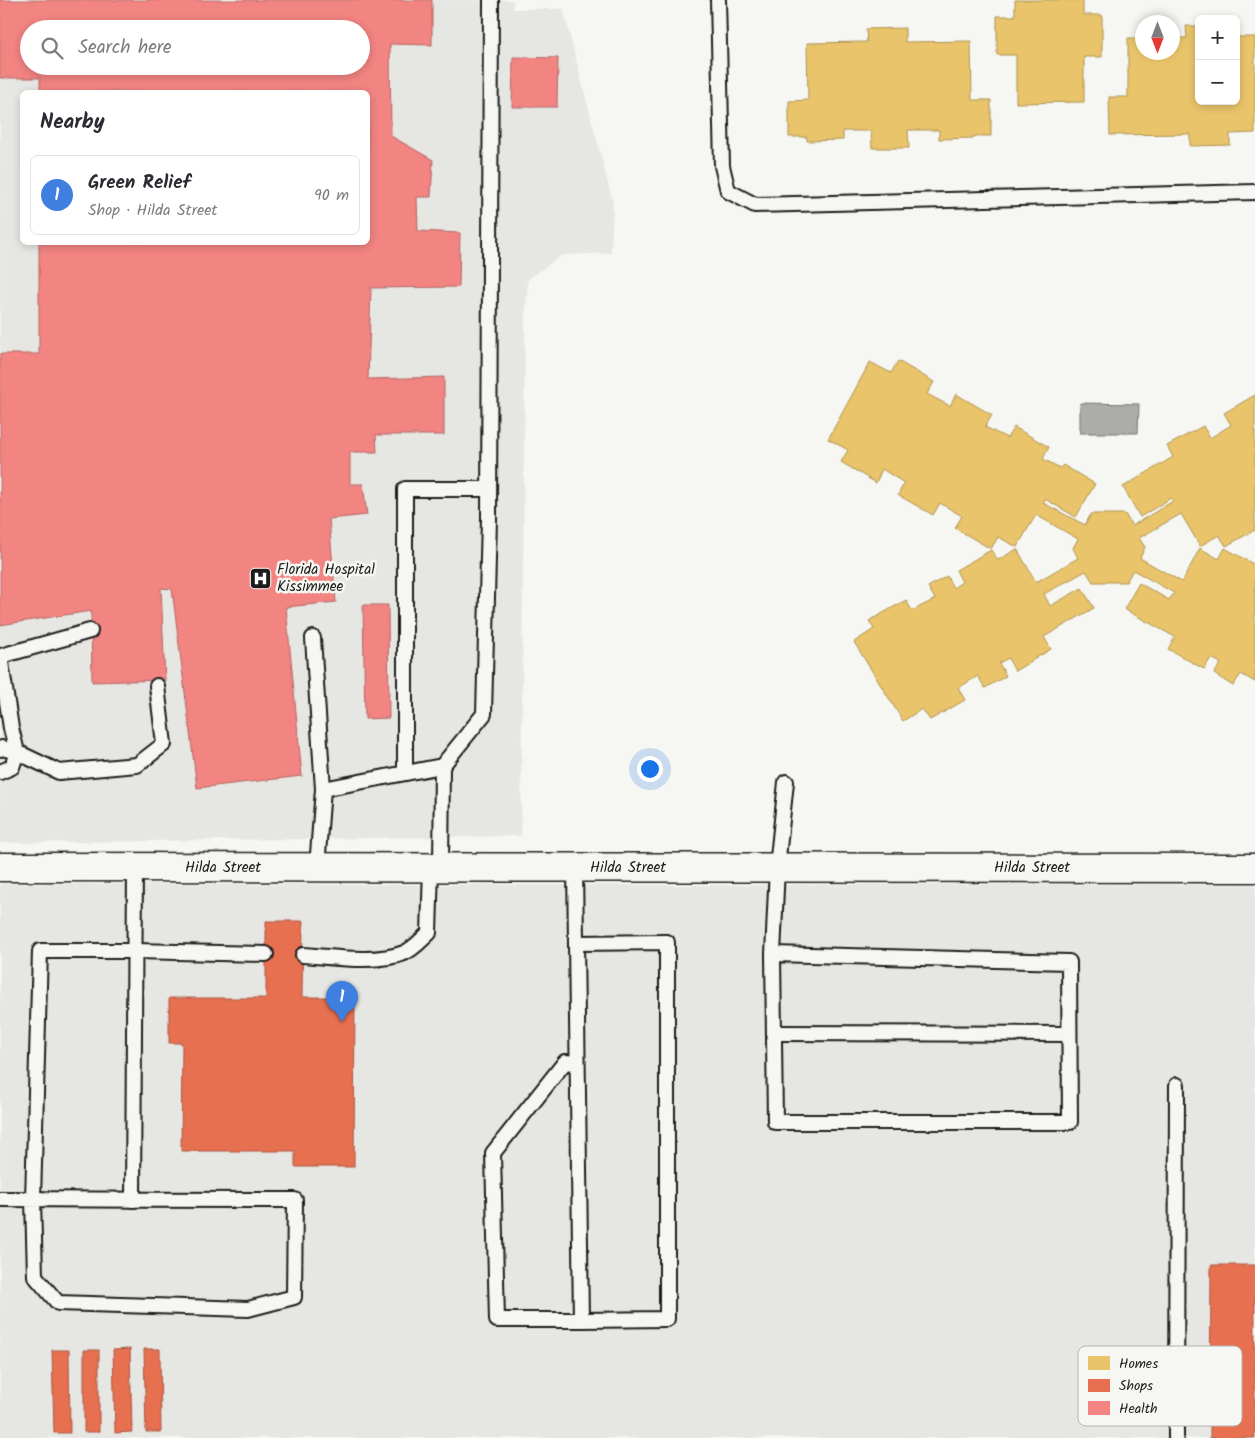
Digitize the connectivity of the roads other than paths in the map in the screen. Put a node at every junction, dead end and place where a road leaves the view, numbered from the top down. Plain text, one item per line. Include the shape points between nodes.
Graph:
1 (491, 0) edge
2 (718, 0) edge
3 (1255, 192) edge
4 (489, 489) junction
5 (90, 631) dead end
6 (313, 638) dead end
7 (1, 656) edge
8 (158, 686) dead end
9 (0, 749) edge
10 (17, 752) junction
11 (442, 766) junction
12 (0, 772) edge
13 (405, 773) junction
14 (786, 782) dead end
15 (322, 789) junction
16 (0, 867) edge
17 (136, 867) junction
18 (317, 867) junction
19 (436, 867) junction
20 (575, 867) junction
21 (777, 867) junction
22 (1255, 868) edge
23 (576, 943) junction
24 (135, 951) junction
25 (266, 954) dead end
26 (773, 954) junction
27 (303, 955) dead end
28 (774, 1033) junction
29 (1069, 1034) junction
30 (577, 1063) junction
31 (1177, 1085) dead end
32 (0, 1199) edge
33 (33, 1199) junction
34 (133, 1200) junction
35 (581, 1320) junction
36 (1176, 1346) edge

1 - 4 lane
2 - 3 lane via 722,166 728,191 755,205
4 - 11 lane via 484,714
4 - 13 lane via 405,489
5 - 7 lane
6 - 15 lane
7 - 10 lane
8 - 10 lane via 164,744 137,765 59,772
9 - 10 lane
10 - 12 lane via 12,767
11 - 13 lane
11 - 19 lane
13 - 15 lane
14 - 21 lane
15 - 18 lane
16 - 17 street, Hilda Street
17 - 18 street, Hilda Street
17 - 24 lane
18 - 19 street, Hilda Street
19 - 20 street, Hilda Street
19 - 27 lane via 429,933 406,952 373,958
20 - 21 street, Hilda Street
20 - 23 lane
21 - 22 street, Hilda Street
21 - 26 lane
23 - 30 lane
23 - 35 lane via 667,942 667,1319
24 - 25 lane
24 - 33 lane via 40,951
24 - 34 lane
26 - 28 lane
26 - 29 lane via 1069,962
28 - 29 lane
28 - 29 lane via 774,1122 1070,1122
30 - 35 lane
30 - 35 lane via 565,1062 493,1153 497,1320
31 - 36 lane
32 - 33 lane
33 - 34 lane
33 - 34 lane via 35,1276 58,1303 248,1309 294,1297 295,1200

